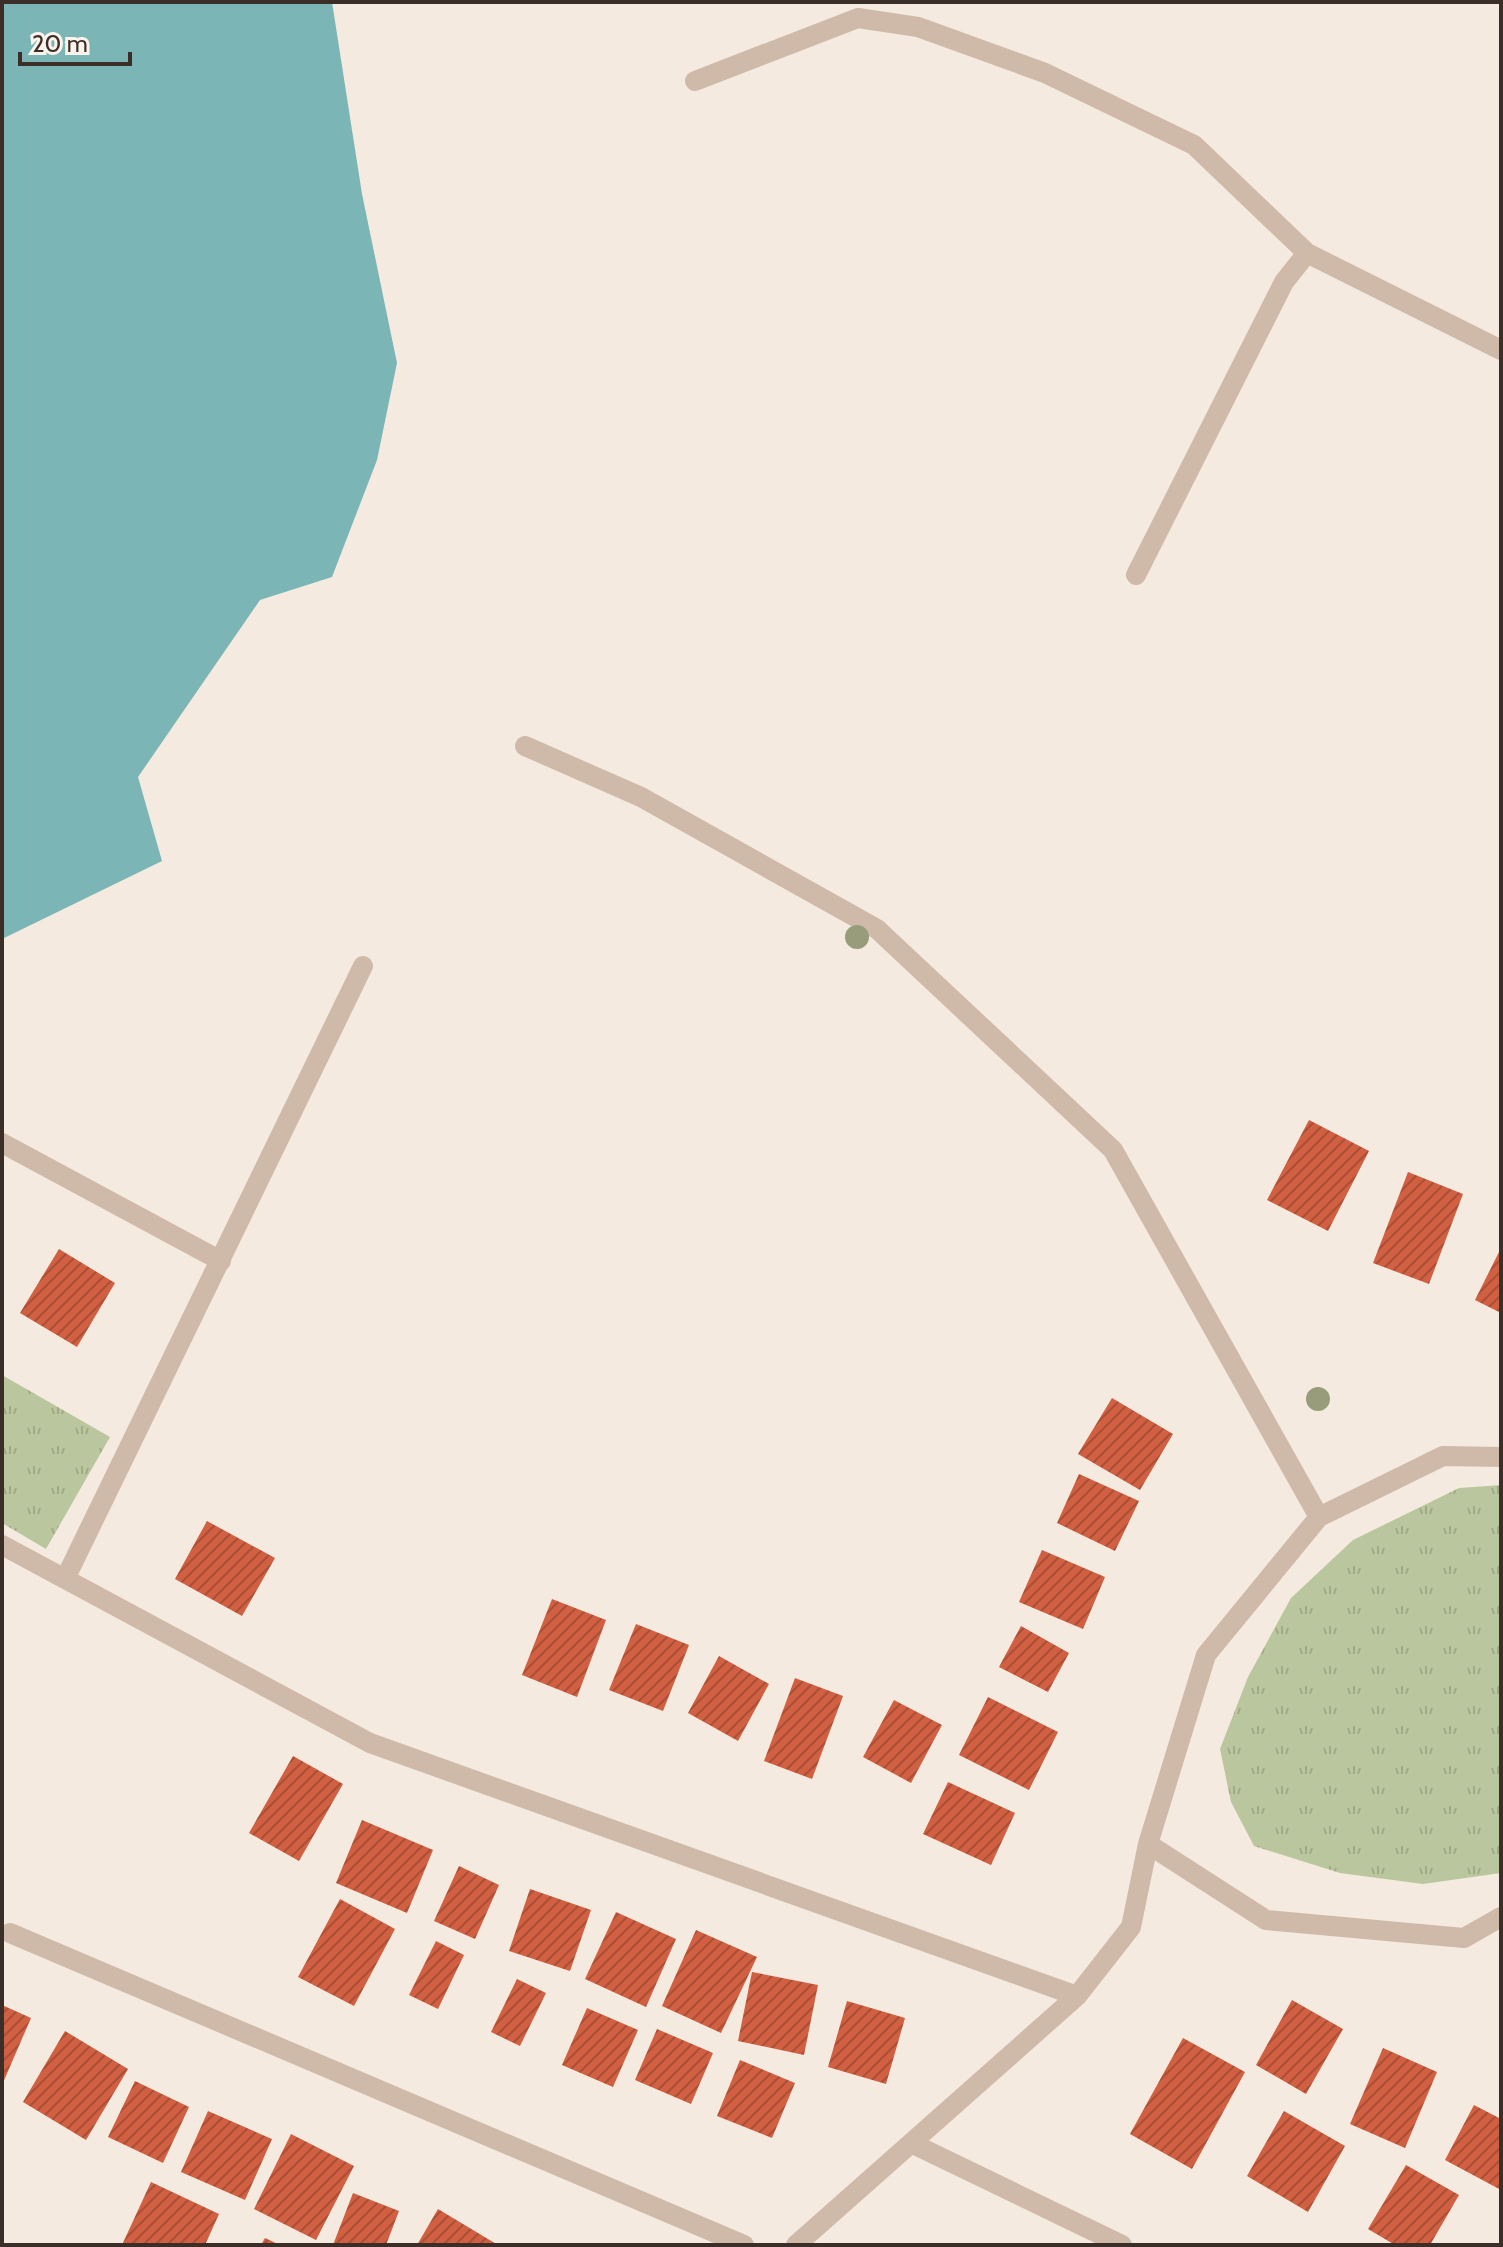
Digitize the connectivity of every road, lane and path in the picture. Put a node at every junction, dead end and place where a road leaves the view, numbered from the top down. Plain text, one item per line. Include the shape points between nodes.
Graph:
1 (695, 81) dead end
2 (1307, 253) junction
3 (1501, 350) edge
4 (1136, 575) dead end
5 (525, 746) dead end
6 (363, 966) dead end
7 (2, 1143) edge
8 (221, 1261) junction
9 (1501, 1457) edge
10 (1319, 1517) junction
11 (2, 1545) edge
12 (65, 1579) junction
13 (1148, 1844) junction
14 (1501, 1917) edge
15 (10, 1933) dead end
16 (1077, 1996) junction
17 (911, 2143) junction
18 (744, 2245) edge
19 (796, 2245) edge
20 (1122, 2245) edge

1 - 2 street via 858,18 918,27 1045,73 1194,145
2 - 3 street
2 - 4 street via 1284,282
5 - 10 street via 641,797 877,929 1113,1150
6 - 8 street
7 - 8 street
8 - 12 street
9 - 10 street via 1443,1456
10 - 13 street via 1206,1655
11 - 12 street
12 - 16 street via 370,1743
13 - 14 street via 1266,1920 1464,1938
13 - 16 street via 1131,1927
15 - 18 street
16 - 17 street
17 - 19 street
17 - 20 street

